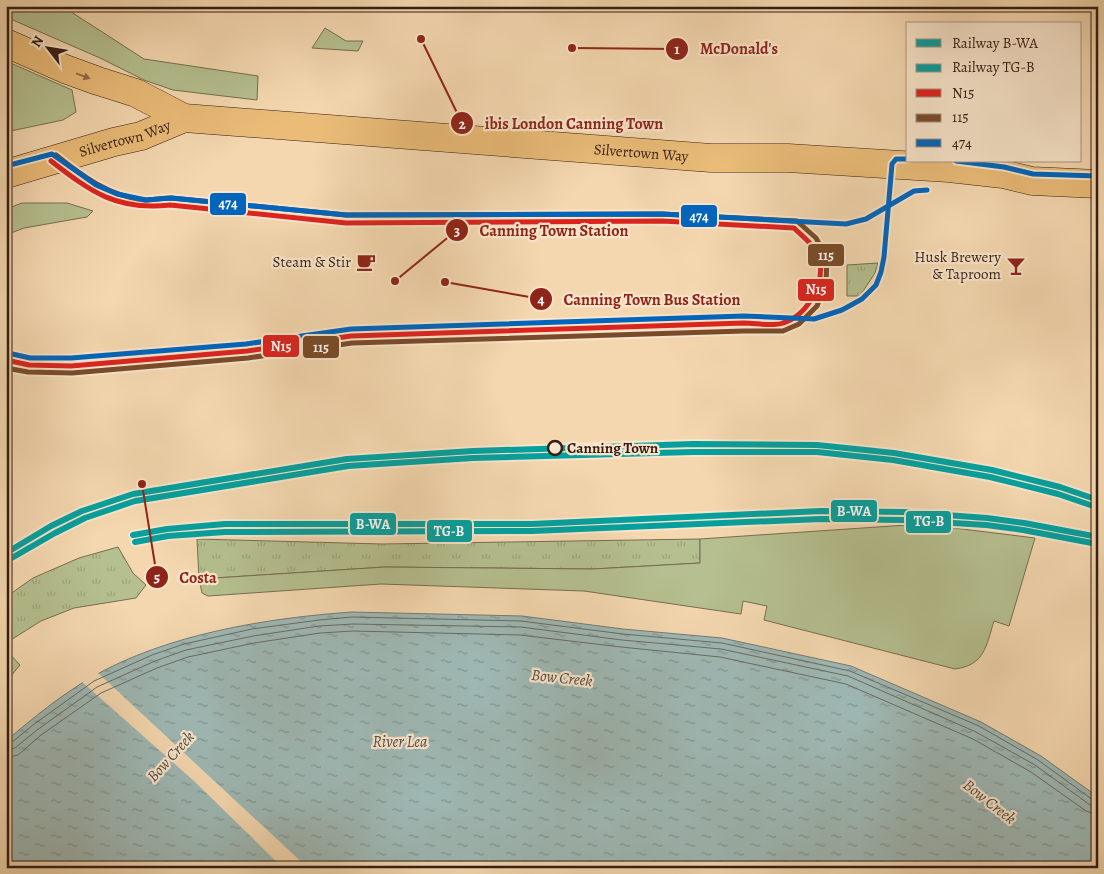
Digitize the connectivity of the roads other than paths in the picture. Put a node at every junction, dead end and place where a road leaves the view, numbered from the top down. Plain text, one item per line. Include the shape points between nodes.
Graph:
1 (6, 43) edge
2 (184, 118) junction
3 (6, 174) edge
4 (1098, 184) edge

1 -> 2 main road, Silvertown Way via 65,69 136,92
2 - 3 main road, Silvertown Way via 140,136
2 - 4 main road, Silvertown Way via 711,158 788,158 949,168 1032,180

